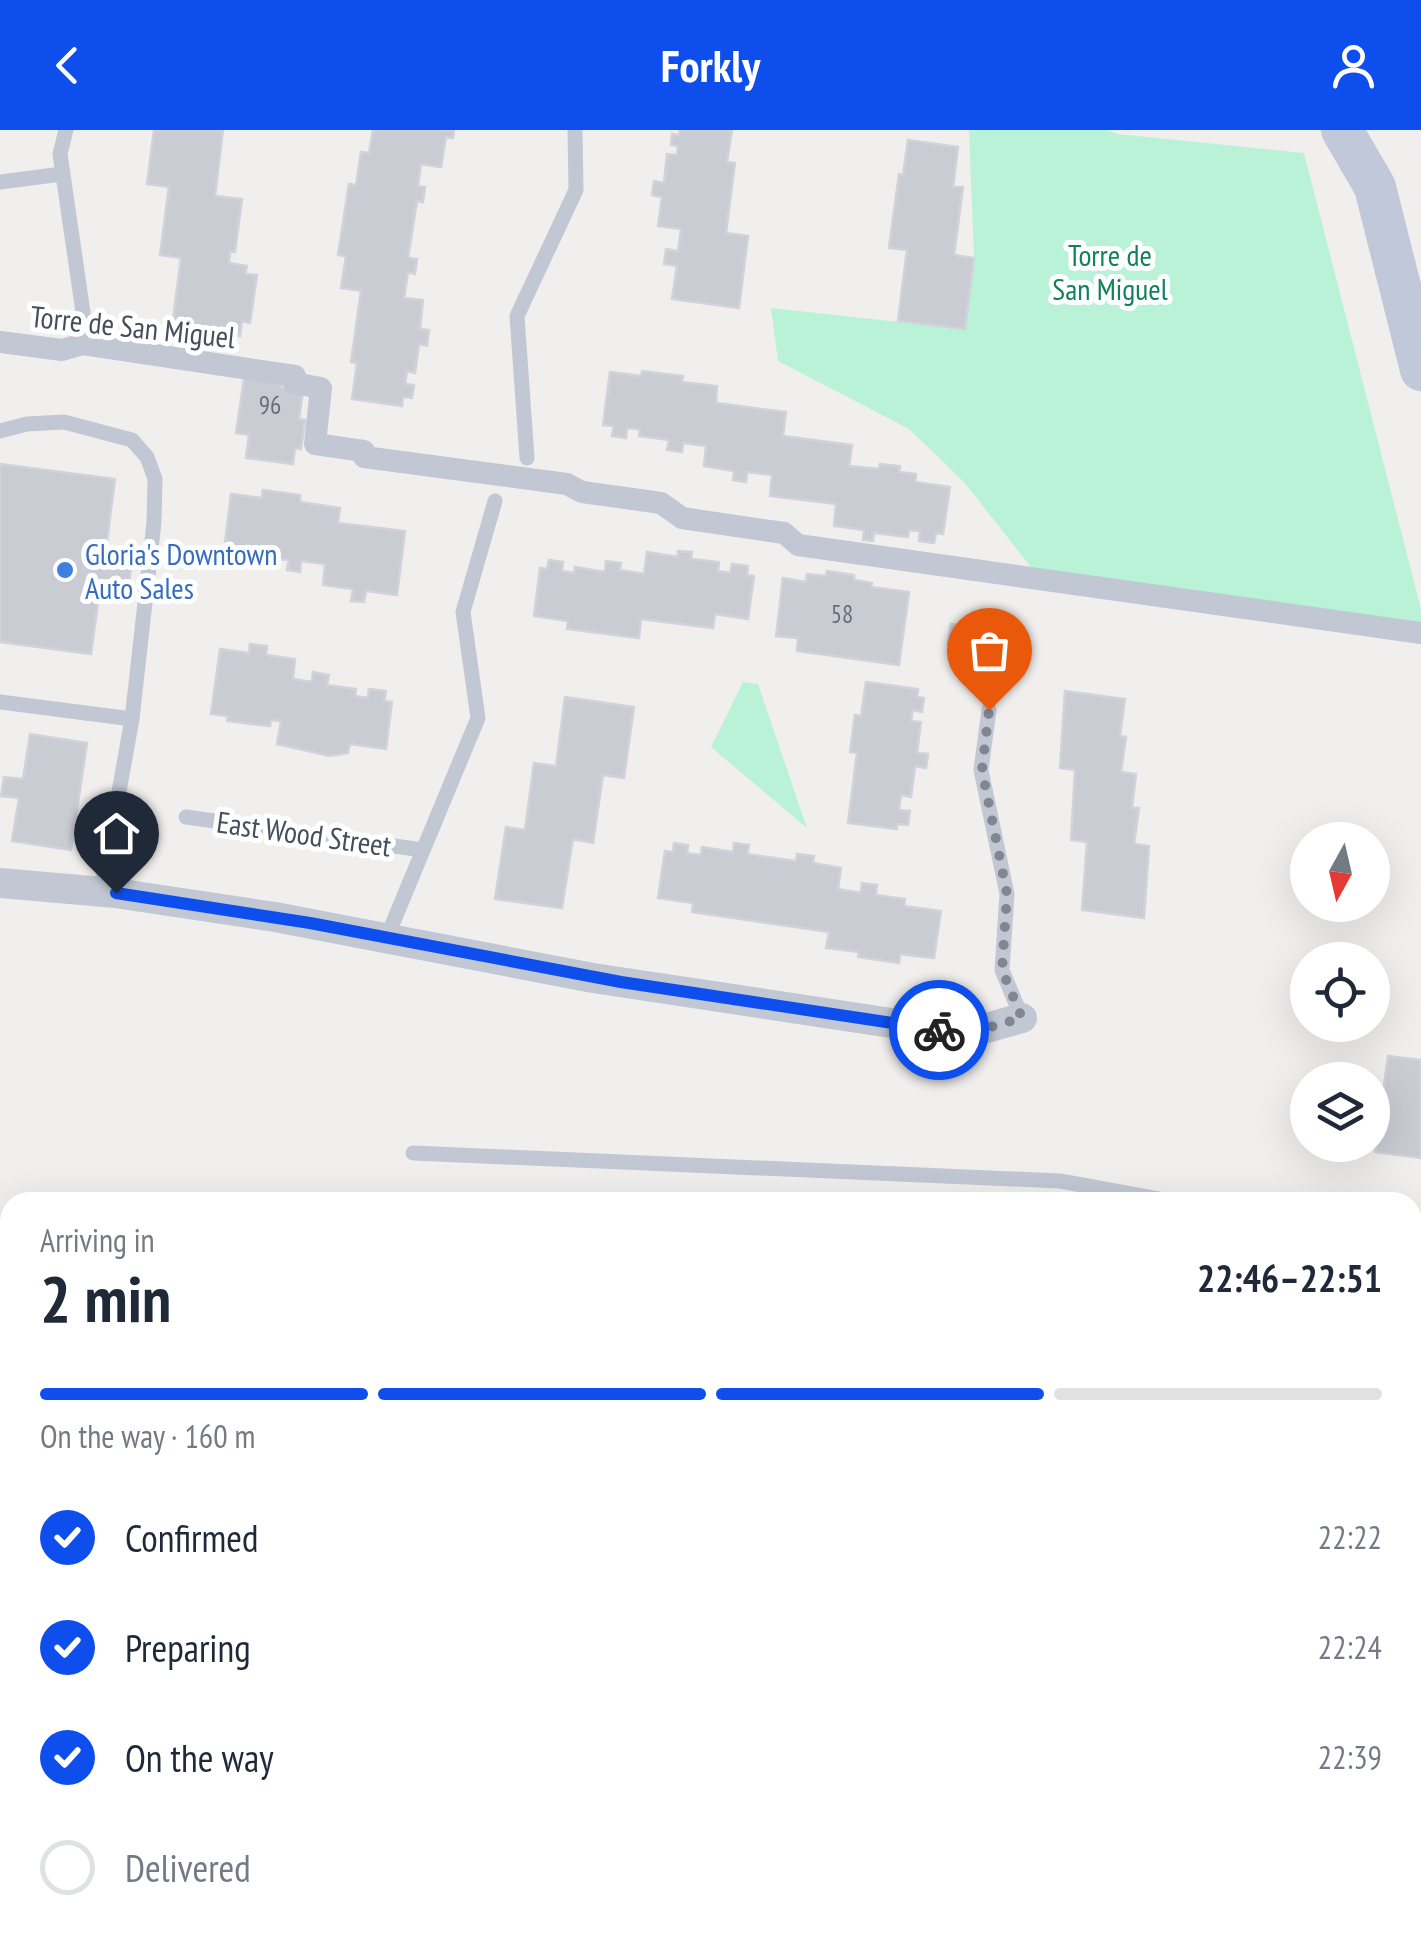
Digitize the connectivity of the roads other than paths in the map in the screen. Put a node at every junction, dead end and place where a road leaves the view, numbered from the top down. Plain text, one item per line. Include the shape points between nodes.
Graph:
1 (66, 130) edge
2 (575, 130) edge
3 (1342, 130) edge
4 (62, 174) junction
5 (0, 182) edge
6 (84, 318) dead end
7 (0, 342) edge
8 (1421, 370) edge
9 (0, 431) edge
10 (528, 458) dead end
11 (495, 500) dead end
12 (1421, 633) edge
13 (0, 702) edge
14 (989, 710) dead end
15 (132, 719) junction
16 (186, 816) dead end
17 (423, 850) junction
18 (0, 883) edge
19 (101, 892) junction
20 (387, 938) junction
21 (1022, 1018) joint
22 (413, 1154) dead end
23 (1117, 1192) edge

1 - 4 lane
2 - 10 lane via 576,190 517,316
3 - 8 main road via 1375,187
4 - 5 lane
4 - 6 lane
7 - 12 street, Torre de San Miguel via 62,350 83,344 295,376 294,383 321,388 315,444 364,451 364,457 661,503 682,518 784,532 798,545
9 - 15 lane via 64,422 132,440 147,458 155,478 154,522
11 - 17 lane, East Wood Street via 462,612 478,718
13 - 15 lane
14 - 21 lane via 982,770 1007,894 1002,970
15 - 19 lane
16 - 17 lane, East Wood Street
17 - 20 lane, East Wood Street
18 - 19 street
19 - 20 street
20 - 21 street via 578,975 951,1032
22 - 23 lane via 1060,1182

